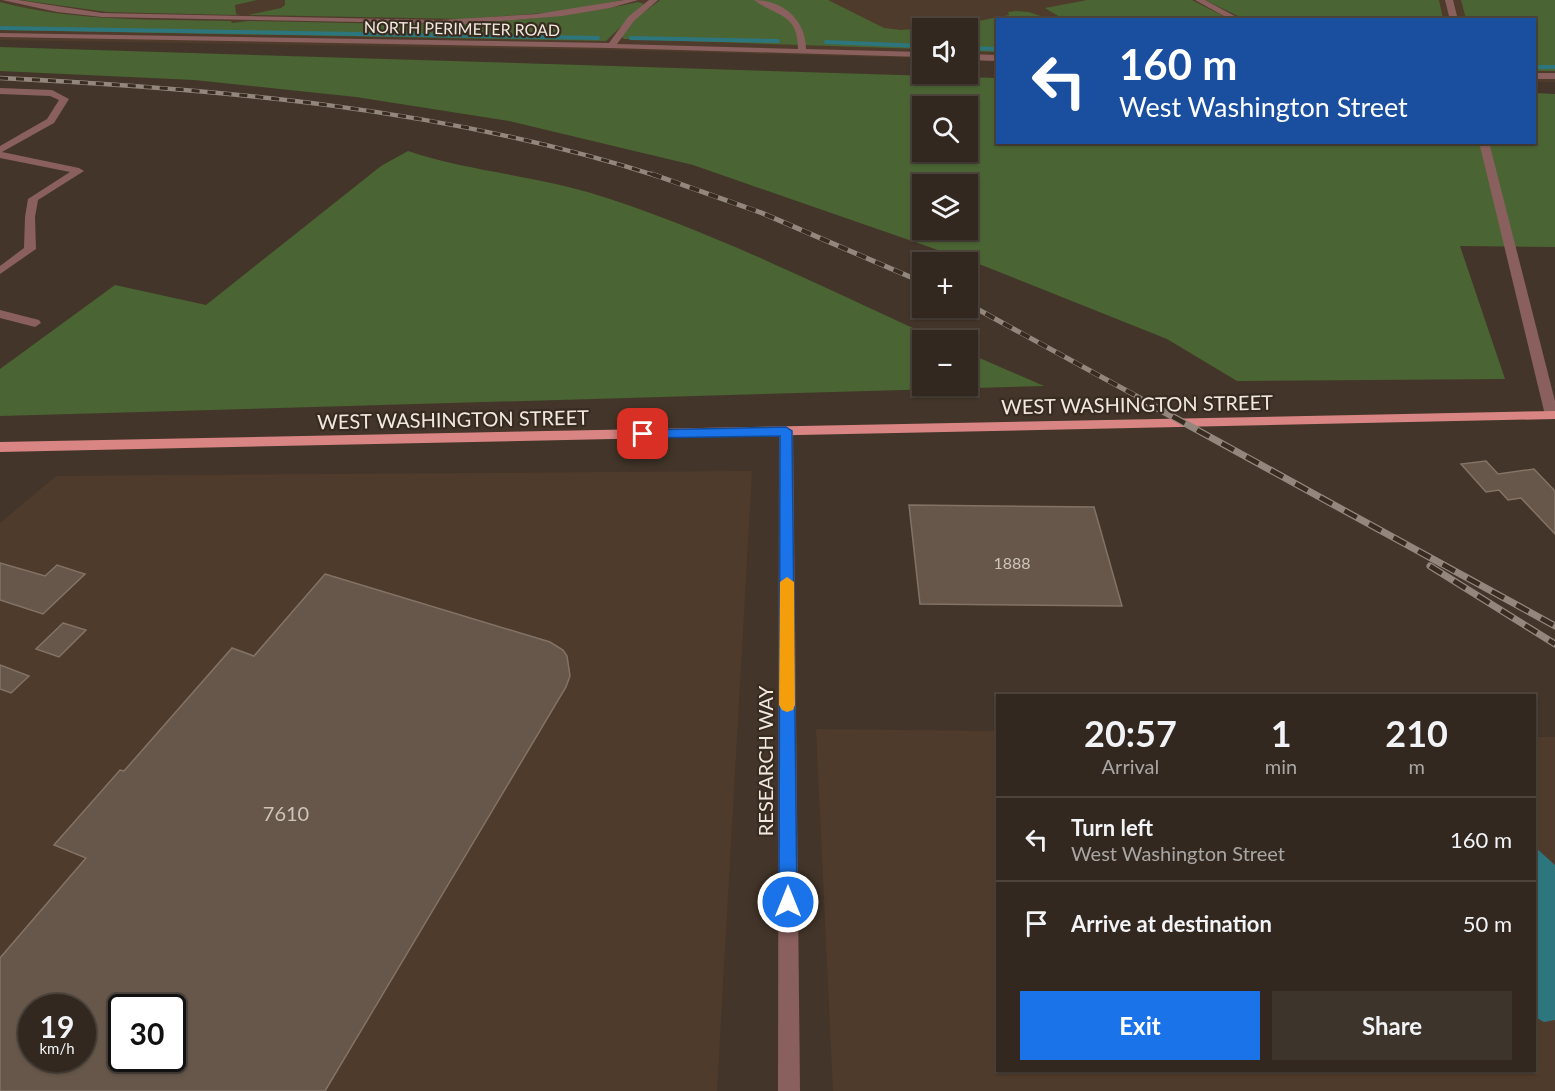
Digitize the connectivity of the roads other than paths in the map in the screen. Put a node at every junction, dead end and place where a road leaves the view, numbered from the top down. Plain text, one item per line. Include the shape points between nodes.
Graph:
1 (6, 0) edge
2 (634, 0) edge
3 (654, 0) edge
4 (758, 0) edge
5 (1199, 0) edge
6 (1449, 0) edge
7 (1234, 18) edge
8 (1454, 18) edge
9 (0, 35) edge
10 (611, 46) junction
11 (802, 50) junction
12 (912, 55) edge
13 (978, 57) edge
14 (996, 58) edge
15 (1536, 76) edge
16 (1555, 76) edge
17 (0, 91) edge
18 (1485, 144) edge
19 (0, 150) edge
20 (0, 155) edge
21 (0, 271) edge
22 (0, 314) edge
23 (35, 323) dead end
24 (1553, 415) edge
25 (786, 431) junction
26 (0, 447) edge
27 (789, 1091) edge

1 - 2 street via 102,15 440,21 552,15
3 - 10 street via 631,19
4 - 11 street via 798,23 804,33
5 - 7 street
6 - 8 street
9 - 10 street, NORTH PERIMETER ROAD
10 - 11 street, NORTH PERIMETER ROAD
11 - 12 street, NORTH PERIMETER ROAD
13 - 14 street
15 - 16 street
17 - 19 street via 52,93 64,99 51,121
18 - 24 street
20 - 21 street via 79,171 33,200 30,249
22 - 23 street
24 - 25 main road, WEST WASHINGTON STREET
25 - 26 main road, WEST WASHINGTON STREET
25 - 27 street, RESEARCH WAY

